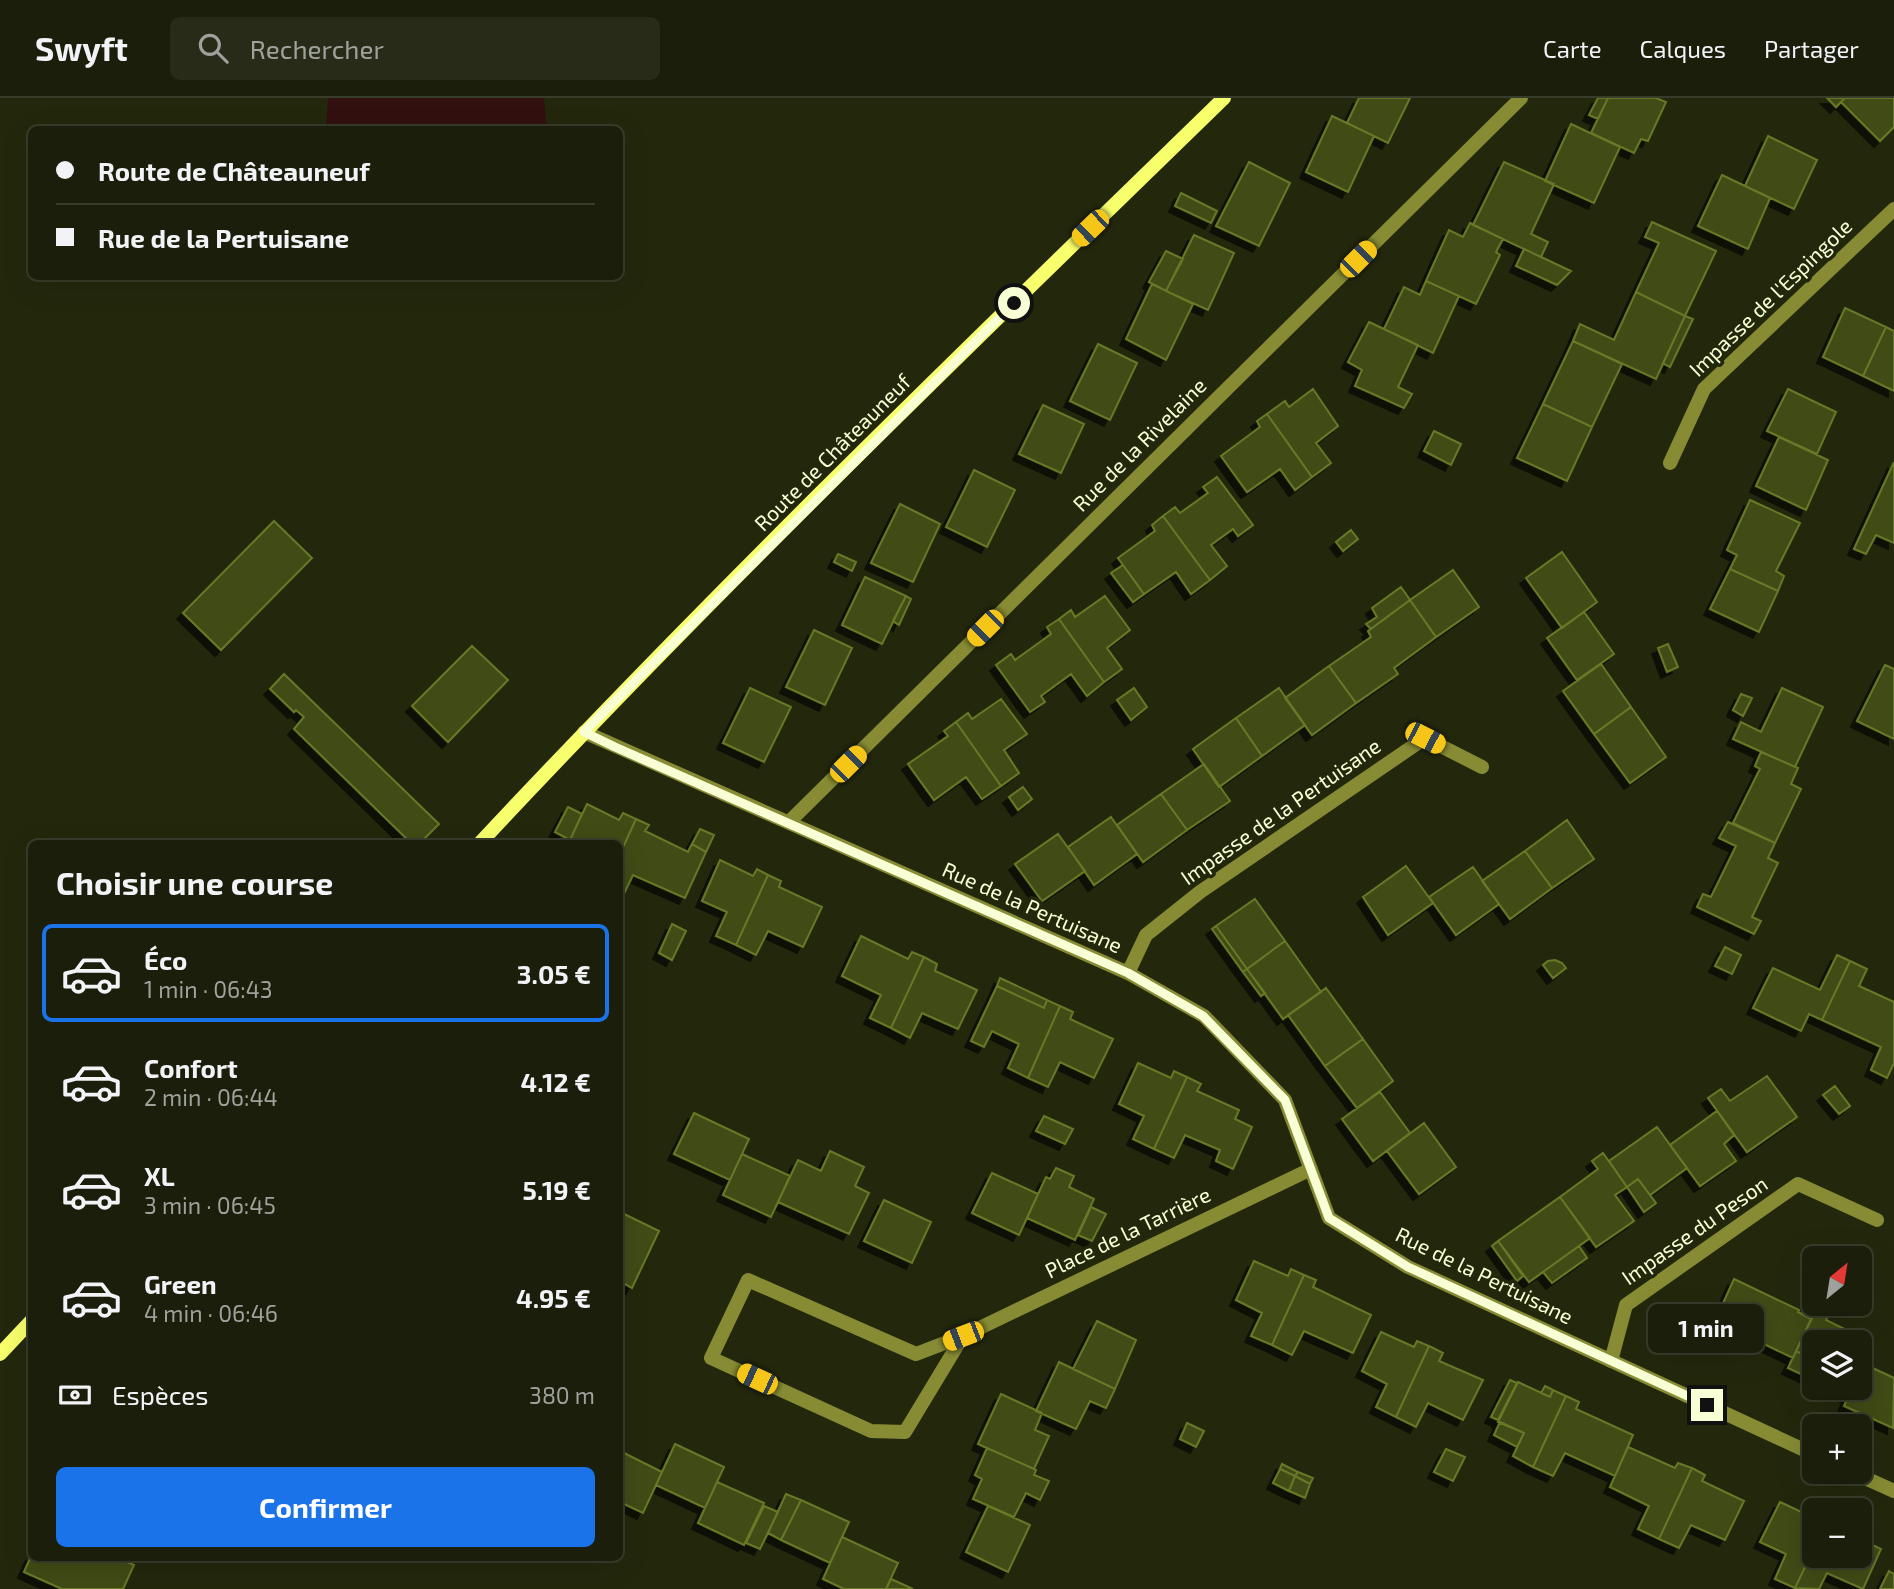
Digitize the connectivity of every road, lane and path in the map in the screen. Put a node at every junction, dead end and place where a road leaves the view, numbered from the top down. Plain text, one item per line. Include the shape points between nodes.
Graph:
1 (1224, 98) edge
2 (1521, 98) edge
3 (1894, 209) edge
4 (1670, 463) dead end
5 (584, 732) junction
6 (1482, 767) dead end
7 (789, 822) junction
8 (483, 840) edge
9 (1128, 973) junction
10 (1311, 1169) junction
11 (1877, 1220) dead end
12 (28, 1324) edge
13 (963, 1336) junction
14 (0, 1354) edge
15 (1611, 1361) junction
16 (1802, 1449) edge
17 (1872, 1481) edge
18 (1894, 1491) edge

1 - 5 main road, Route de Châteauneuf
2 - 7 street, Rue de la Rivelaine
3 - 4 street, Impasse de l'Espingole via 1704,389
5 - 7 street, Rue de la Pertuisane
5 - 8 main road, Route de Châteauneuf
6 - 9 street, Impasse de la Pertuisane via 1425,738 1146,934
7 - 9 street, Rue de la Pertuisane
9 - 10 street, Rue de la Pertuisane via 1203,1016 1285,1100
10 - 13 street, Place de la Tarrière
10 - 15 street, Rue de la Pertuisane via 1329,1218 1408,1267
11 - 15 street, Impasse du Peson via 1798,1185 1626,1305
12 - 14 main road
13 - 13 street, Place de la Tarrière via 905,1432 871,1431 711,1358 748,1280 916,1354
15 - 16 street, Rue de la Pertuisane
17 - 18 street

